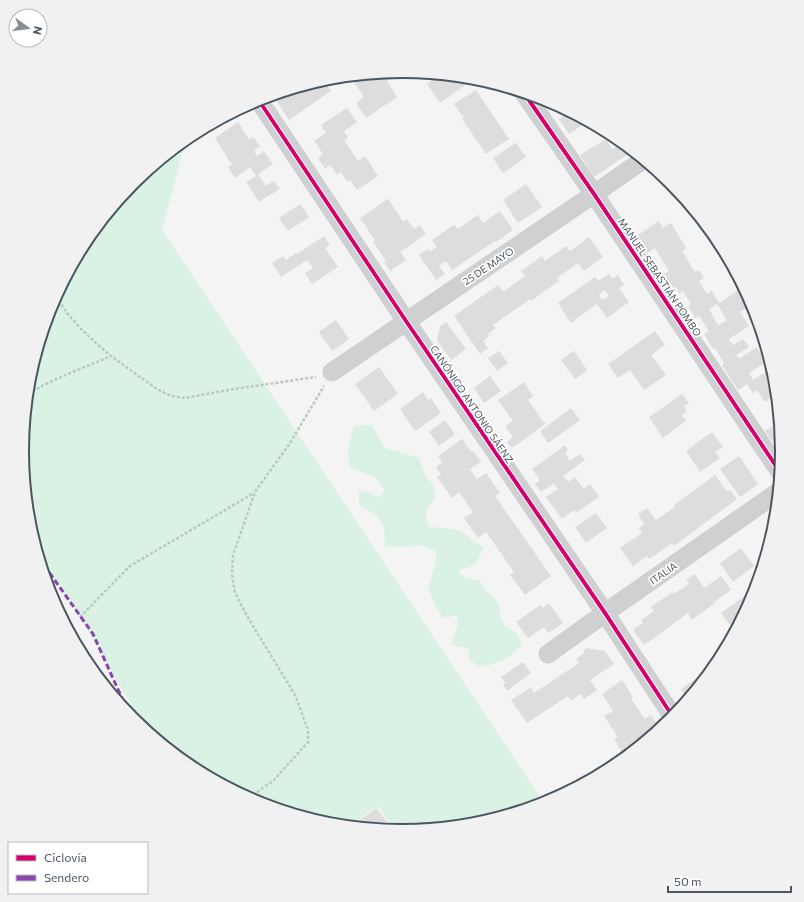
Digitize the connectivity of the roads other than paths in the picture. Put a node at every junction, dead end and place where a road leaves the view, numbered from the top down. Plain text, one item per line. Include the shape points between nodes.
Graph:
1 (529, 101) edge
2 (262, 105) edge
3 (639, 163) edge
4 (594, 194) junction
5 (406, 321) junction
6 (332, 372) road end
7 (774, 464) edge
8 (772, 496) edge
9 (605, 613) junction
10 (548, 654) dead end
11 (669, 711) edge

1 - 4 street, MANUEL SEBASTIÁN POMBO
2 - 5 street, CANÓNIGO ANTONIO SÁENZ
3 - 4 street, 25 DE MAYO
4 - 5 street, 25 DE MAYO
4 - 7 street, MANUEL SEBASTIÁN POMBO
5 - 6 street, 25 DE MAYO
5 - 9 street, CANÓNIGO ANTONIO SÁENZ
8 - 9 street, ITALIA
9 - 10 street, ITALIA
9 - 11 street, CANÓNIGO ANTONIO SÁENZ

